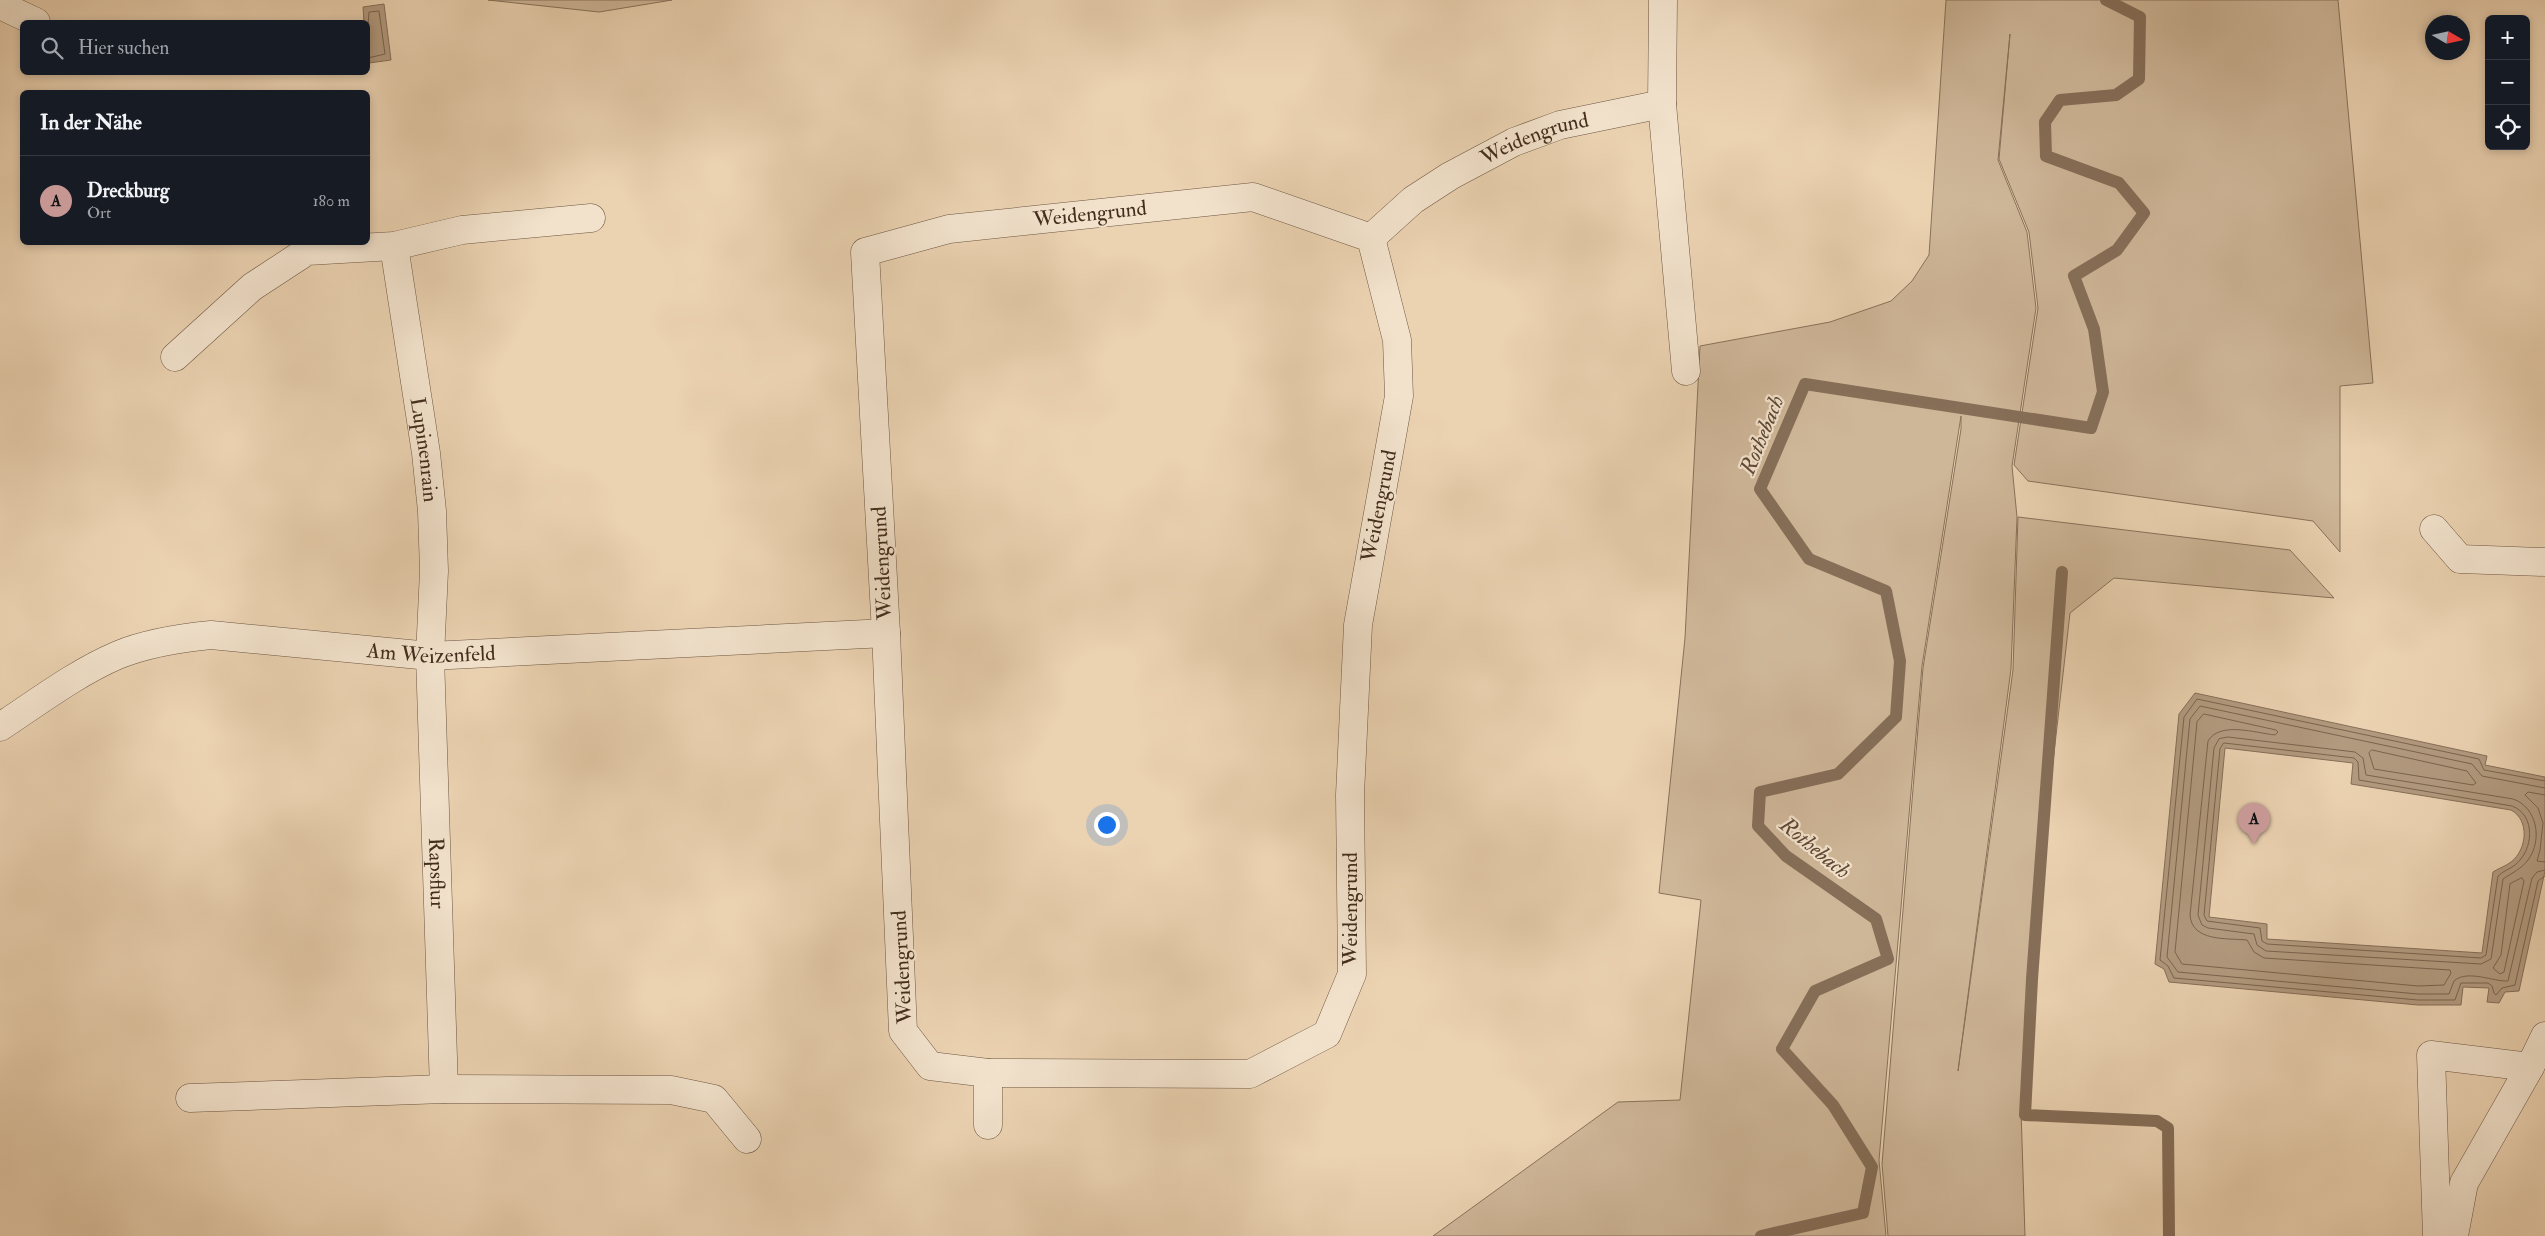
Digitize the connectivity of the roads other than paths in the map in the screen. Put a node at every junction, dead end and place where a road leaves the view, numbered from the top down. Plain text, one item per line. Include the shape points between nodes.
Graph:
1 (1663, 0) edge
2 (0, 5) edge
3 (32, 20) edge
4 (1662, 104) junction
5 (591, 218) dead end
6 (1371, 238) junction
7 (394, 246) junction
8 (175, 357) dead end
9 (1686, 371) dead end
10 (2434, 529) dead end
11 (2545, 562) edge
12 (886, 633) junction
13 (430, 656) junction
14 (0, 727) edge
15 (2545, 1036) edge
16 (2530, 1067) junction
17 (988, 1073) junction
18 (444, 1089) junction
19 (190, 1098) dead end
20 (988, 1125) dead end
21 (747, 1139) dead end
22 (2437, 1236) edge
23 (2454, 1236) edge

1 - 4 street
2 - 3 street
4 - 6 street, Weidengrund via 1560,125 1514,142 1412,200
4 - 9 street
5 - 7 street via 462,230
6 - 12 street, Weidengrund via 1253,197 949,229 866,252
6 - 17 street, Weidengrund via 1398,340 1399,396 1358,625 1350,795 1352,974 1327,1034 1250,1074
7 - 8 street via 307,251 252,287
7 - 13 street, Lupinenrain via 432,511 434,571
10 - 11 street via 2460,559
12 - 13 street, Am Weizenfeld
12 - 17 street, Weidengrund via 903,1031 930,1066
13 - 14 street, Am Weizenfeld via 212,635 181,637 120,655 90,668
13 - 18 street, Rapsflur
15 - 16 street
16 - 22 street via 2431,1055
16 - 23 street via 2464,1183
17 - 20 street
18 - 19 street
18 - 21 street via 671,1090 714,1099

